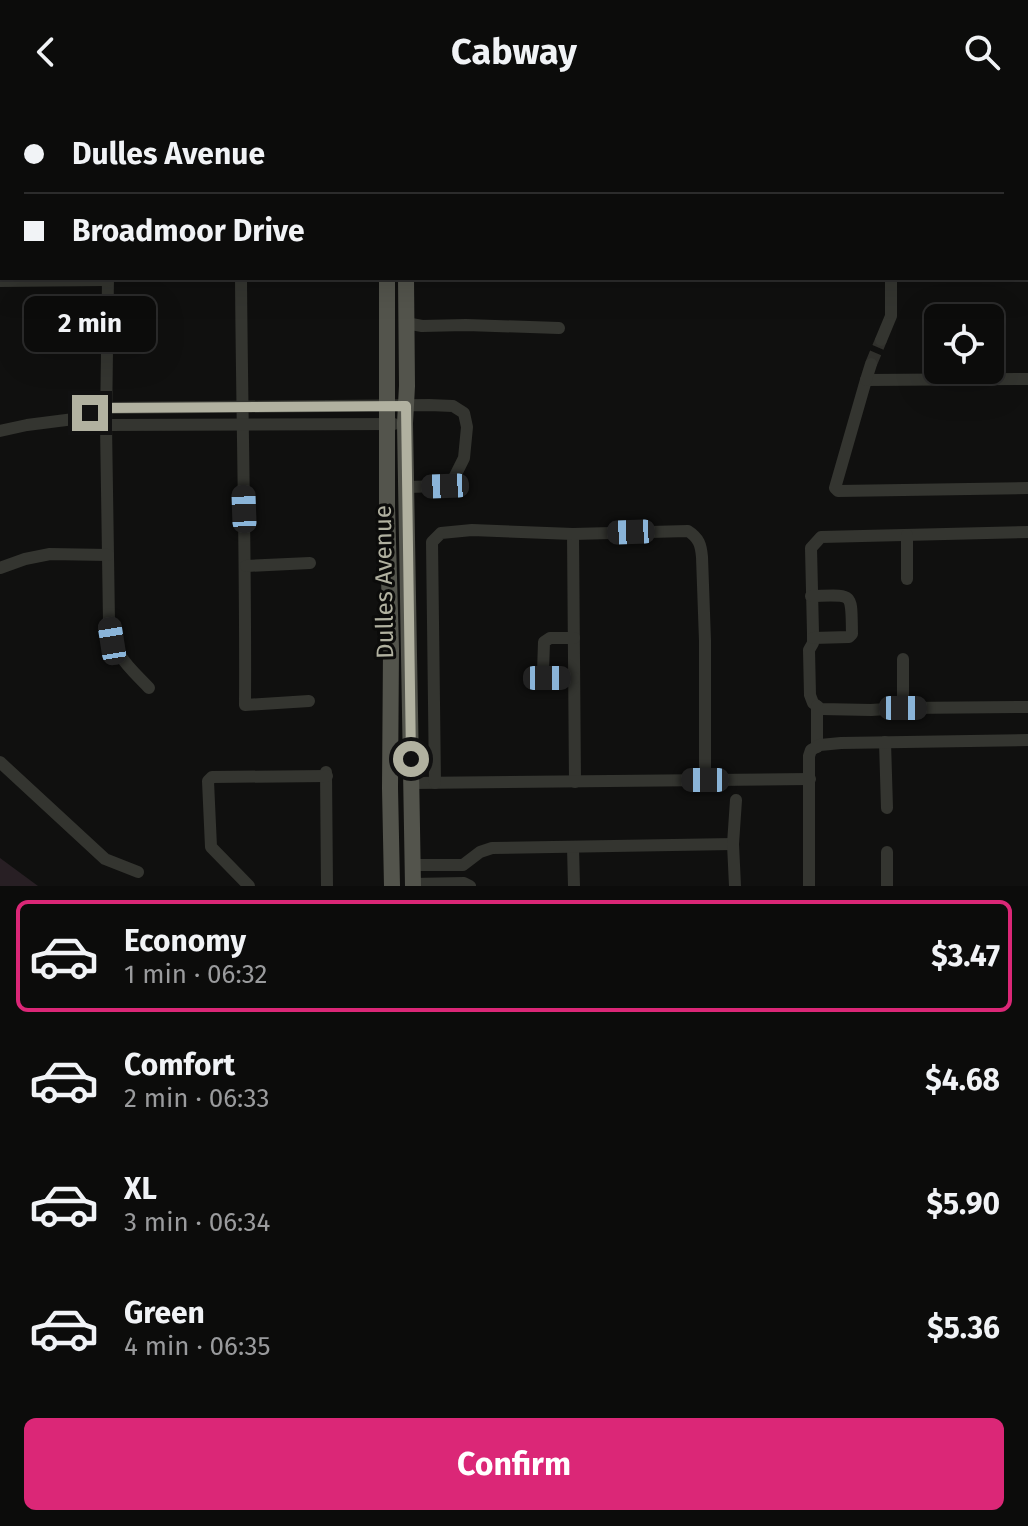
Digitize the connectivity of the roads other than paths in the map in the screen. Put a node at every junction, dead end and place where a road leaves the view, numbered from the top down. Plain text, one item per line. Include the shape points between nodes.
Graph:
1 (54, 280) edge
2 (108, 280) edge
3 (241, 280) edge
4 (387, 280) edge
5 (406, 280) edge
6 (891, 280) edge
7 (0, 281) edge
8 (406, 323) junction
9 (559, 328) dead end
10 (881, 340) tunnel mouth
11 (871, 364) tunnel mouth
12 (1028, 379) edge
13 (866, 380) junction
14 (242, 406) junction
15 (387, 406) junction
16 (406, 406) junction
17 (106, 408) junction
18 (74, 419) junction
19 (405, 423) junction
20 (242, 424) junction
21 (388, 424) junction
22 (106, 425) junction
23 (0, 431) edge
24 (406, 487) junction
25 (1028, 488) edge
26 (1028, 532) edge
27 (573, 534) junction
28 (907, 535) junction
29 (108, 555) junction
30 (310, 563) dead end
31 (246, 566) junction
32 (0, 568) edge
33 (907, 579) dead end
34 (811, 596) junction
35 (574, 638) junction
36 (813, 638) junction
37 (391, 649) junction
38 (409, 649) junction
39 (433, 651) junction
40 (903, 659) dead end
41 (391, 672) junction
42 (410, 673) junction
43 (434, 673) junction
44 (574, 678) junction
45 (149, 688) dead end
46 (309, 701) dead end
47 (817, 706) junction
48 (1028, 707) edge
49 (903, 708) junction
50 (1028, 740) edge
51 (885, 742) junction
52 (817, 747) junction
53 (0, 762) edge
54 (810, 779) junction
55 (705, 780) junction
56 (575, 782) junction
57 (412, 783) junction
58 (435, 783) junction
59 (736, 800) dead end
60 (887, 808) dead end
61 (733, 844) junction
62 (573, 847) junction
63 (887, 852) dead end
64 (413, 865) junction
65 (463, 865) junction
66 (138, 872) dead end
67 (413, 885) edge
68 (467, 885) edge
69 (249, 886) edge
70 (327, 886) edge
71 (392, 886) edge
72 (574, 886) edge
73 (735, 886) edge
74 (809, 886) edge
75 (887, 886) edge

1 - 7 street
2 - 17 street
3 - 14 street
4 - 15 main road, Dulles Avenue
5 - 8 main road, Dulles Avenue
6 - 10 street via 891,316
8 - 9 street
8 - 16 main road, Dulles Avenue
11 - 13 street
12 - 13 street
13 - 25 street via 838,491
14 - 15 street
14 - 17 street
14 - 20 street
15 - 16 street
15 - 21 main road, Dulles Avenue
16 - 19 main road, Dulles Avenue
16 - 24 street via 453,406 464,413 467,427 464,458 452,482
17 - 18 street
17 - 22 street
18 - 22 street
18 - 23 street
19 - 21 street
19 - 24 main road, Dulles Avenue
20 - 21 street
20 - 22 street
20 - 31 street
21 - 37 main road, Dulles Avenue
22 - 29 street
24 - 38 main road, Dulles Avenue
26 - 28 street
27 - 35 street
27 - 39 street via 441,533 432,542
27 - 55 street via 688,531 700,544
28 - 33 street
28 - 34 street via 821,537 811,548
29 - 32 street via 50,554
29 - 45 street via 112,641 119,657
30 - 31 street
31 - 46 street via 245,705
34 - 36 street
34 - 36 street via 843,595 852,602 849,637
35 - 44 street
35 - 44 street via 544,642 543,672 547,678
36 - 47 street via 810,695
37 - 38 street
37 - 41 main road, Dulles Avenue
38 - 39 street
38 - 42 main road, Dulles Avenue
39 - 43 street
40 - 49 street
41 - 42 street
41 - 71 main road, Dulles Avenue
42 - 43 street
42 - 57 main road, Dulles Avenue
43 - 58 street
44 - 56 street
47 - 49 street
47 - 52 street
48 - 49 street
50 - 51 street
51 - 52 street
51 - 60 street
52 - 54 street via 809,756
53 - 66 street via 105,859
54 - 55 street
54 - 74 street
55 - 56 street
56 - 58 street
57 - 58 street
57 - 64 main road, Dulles Avenue
59 - 61 street
61 - 62 street
61 - 73 street
62 - 65 street via 492,848
62 - 72 street
63 - 75 street
64 - 65 street
64 - 67 main road, Dulles Avenue
65 - 68 street
67 - 68 street
69 - 70 street via 211,847 212,777 326,774

